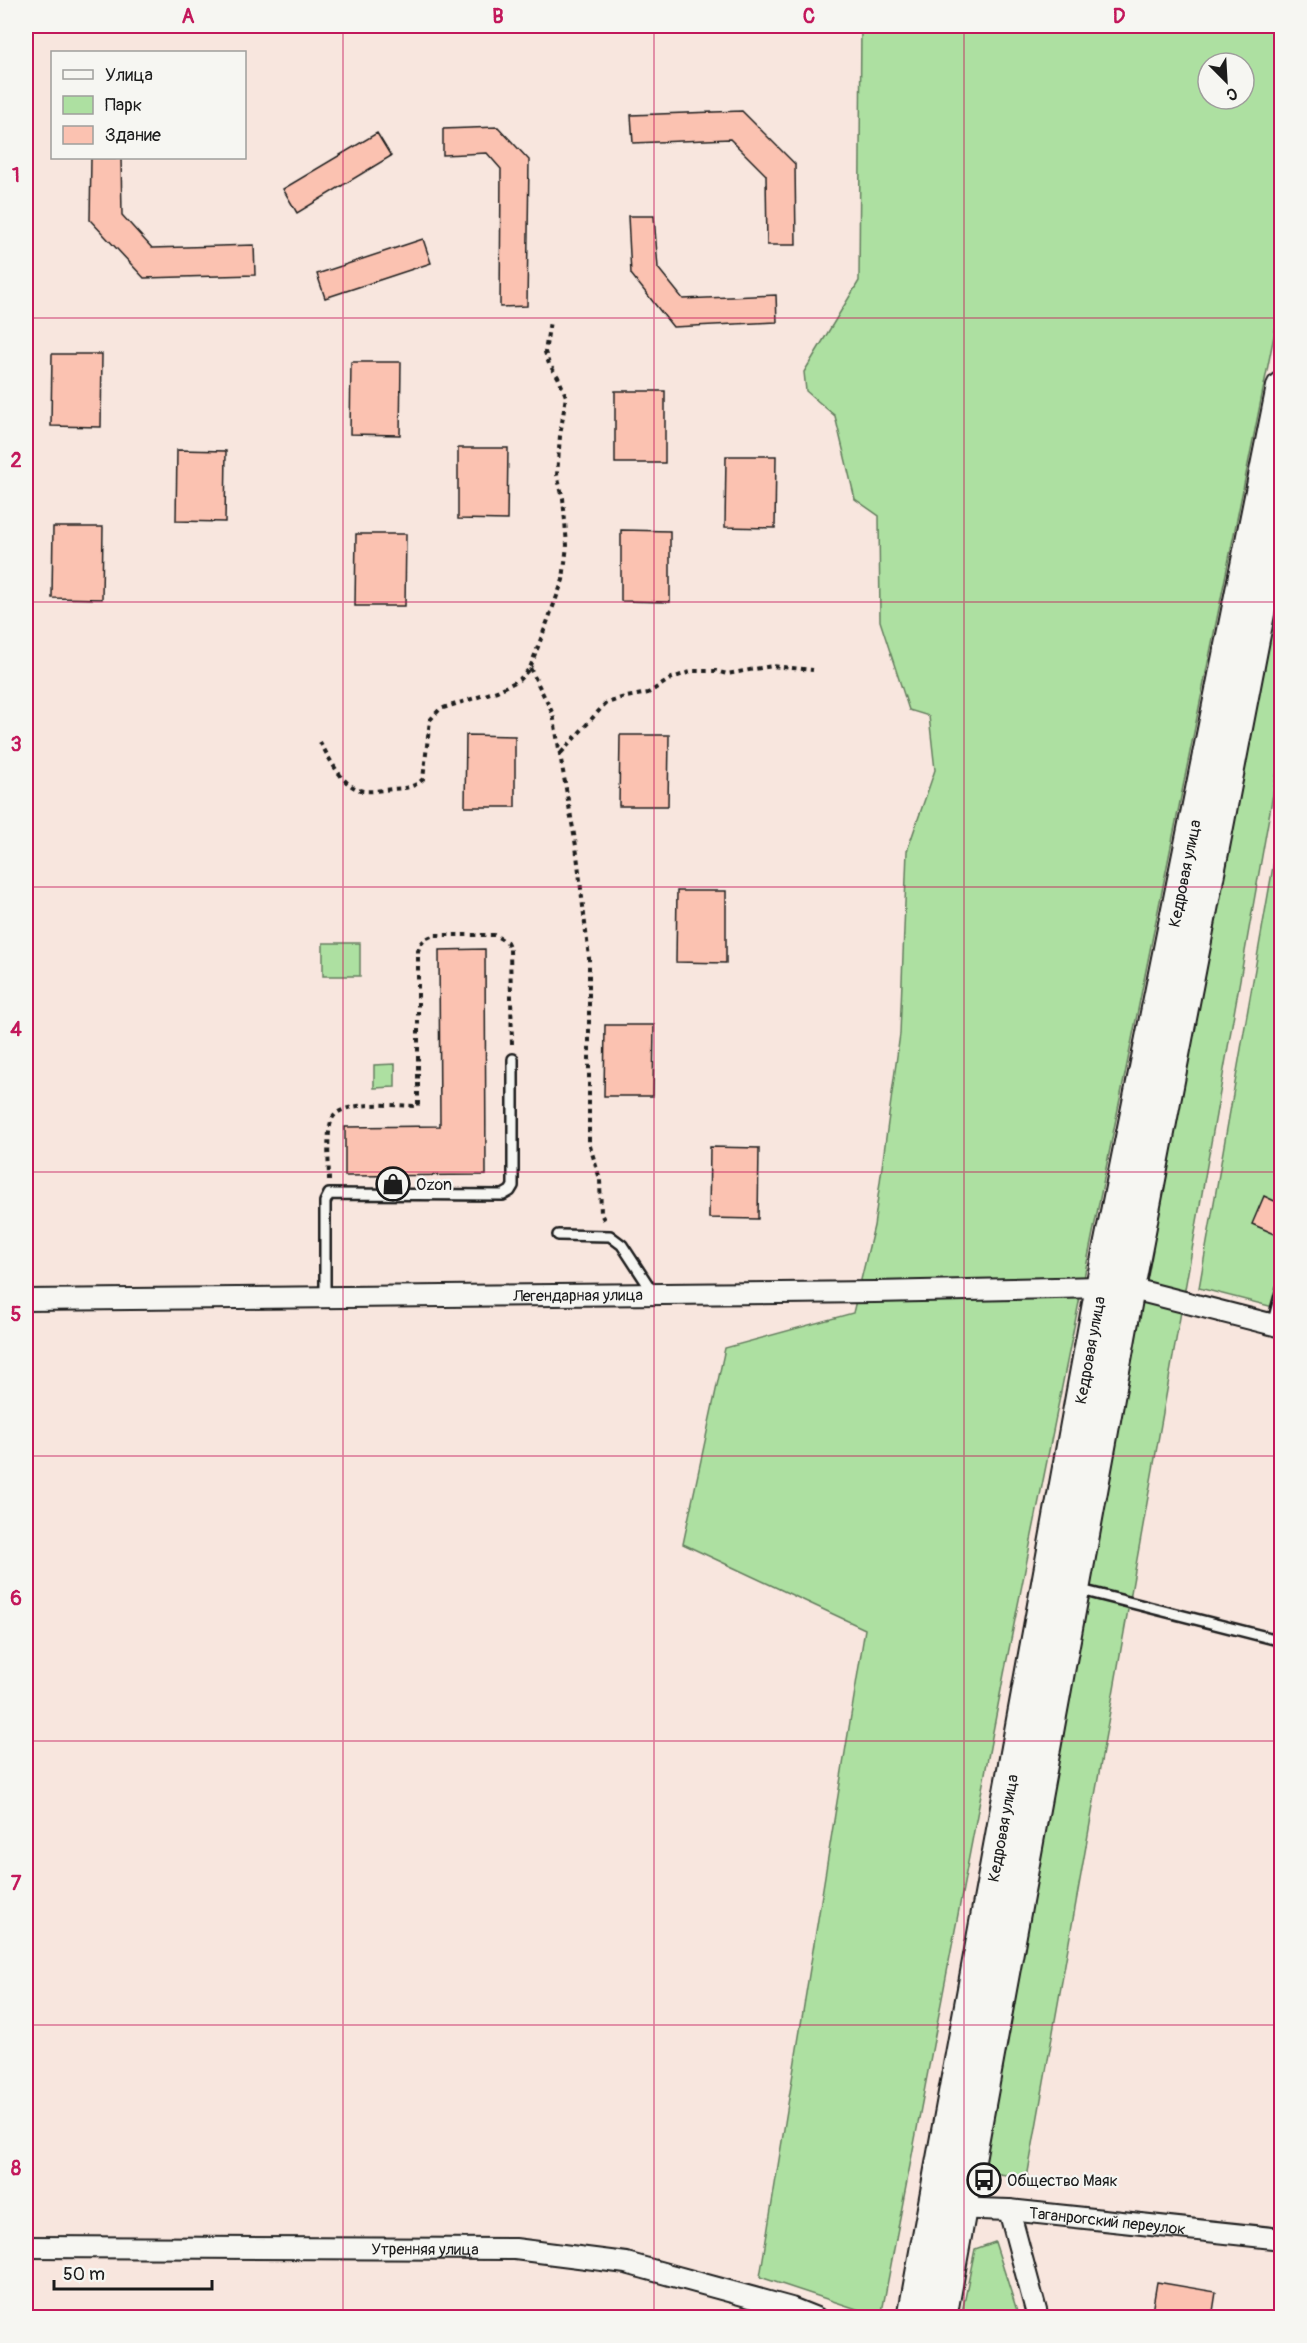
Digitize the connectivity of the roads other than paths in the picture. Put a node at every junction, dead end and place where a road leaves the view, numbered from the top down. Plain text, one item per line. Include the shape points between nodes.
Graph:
1 (1281, 387) edge
2 (1281, 494) edge
3 (513, 1059) road end
4 (558, 1235) dead end
5 (1115, 1287) junction
6 (1281, 1288) edge
7 (654, 1294) junction
8 (325, 1297) junction
9 (26, 1300) edge
10 (1277, 1326) edge
11 (1074, 1588) junction
12 (1281, 1641) edge
13 (947, 2208) junction
14 (1009, 2210) junction
15 (1281, 2238) edge
16 (26, 2247) edge
17 (816, 2318) edge
18 (912, 2318) edge
19 (941, 2318) edge
20 (1038, 2318) edge

1 - 5 main road, Кедровая улица
2 - 5 main road, Кедровая улица
3 - 8 lane via 510,1191 503,1195 329,1194 325,1202
4 - 7 lane via 610,1236 622,1245
5 - 7 street, Легендарная улица
5 - 10 street, Легендарная улица
5 - 11 main road, Кедровая улица
5 - 13 main road, Кедровая улица
6 - 10 lane
7 - 8 street, Легендарная улица
8 - 9 street, Легендарная улица
11 - 12 lane
11 - 13 main road, Кедровая улица
13 - 14 street, Таганрогский переулок
13 - 18 main road, Кедровая улица
13 - 19 main road, Кедровая улица
14 - 15 street, Таганрогский переулок
14 - 20 street
16 - 17 street, Утренняя улица via 515,2249 626,2263

